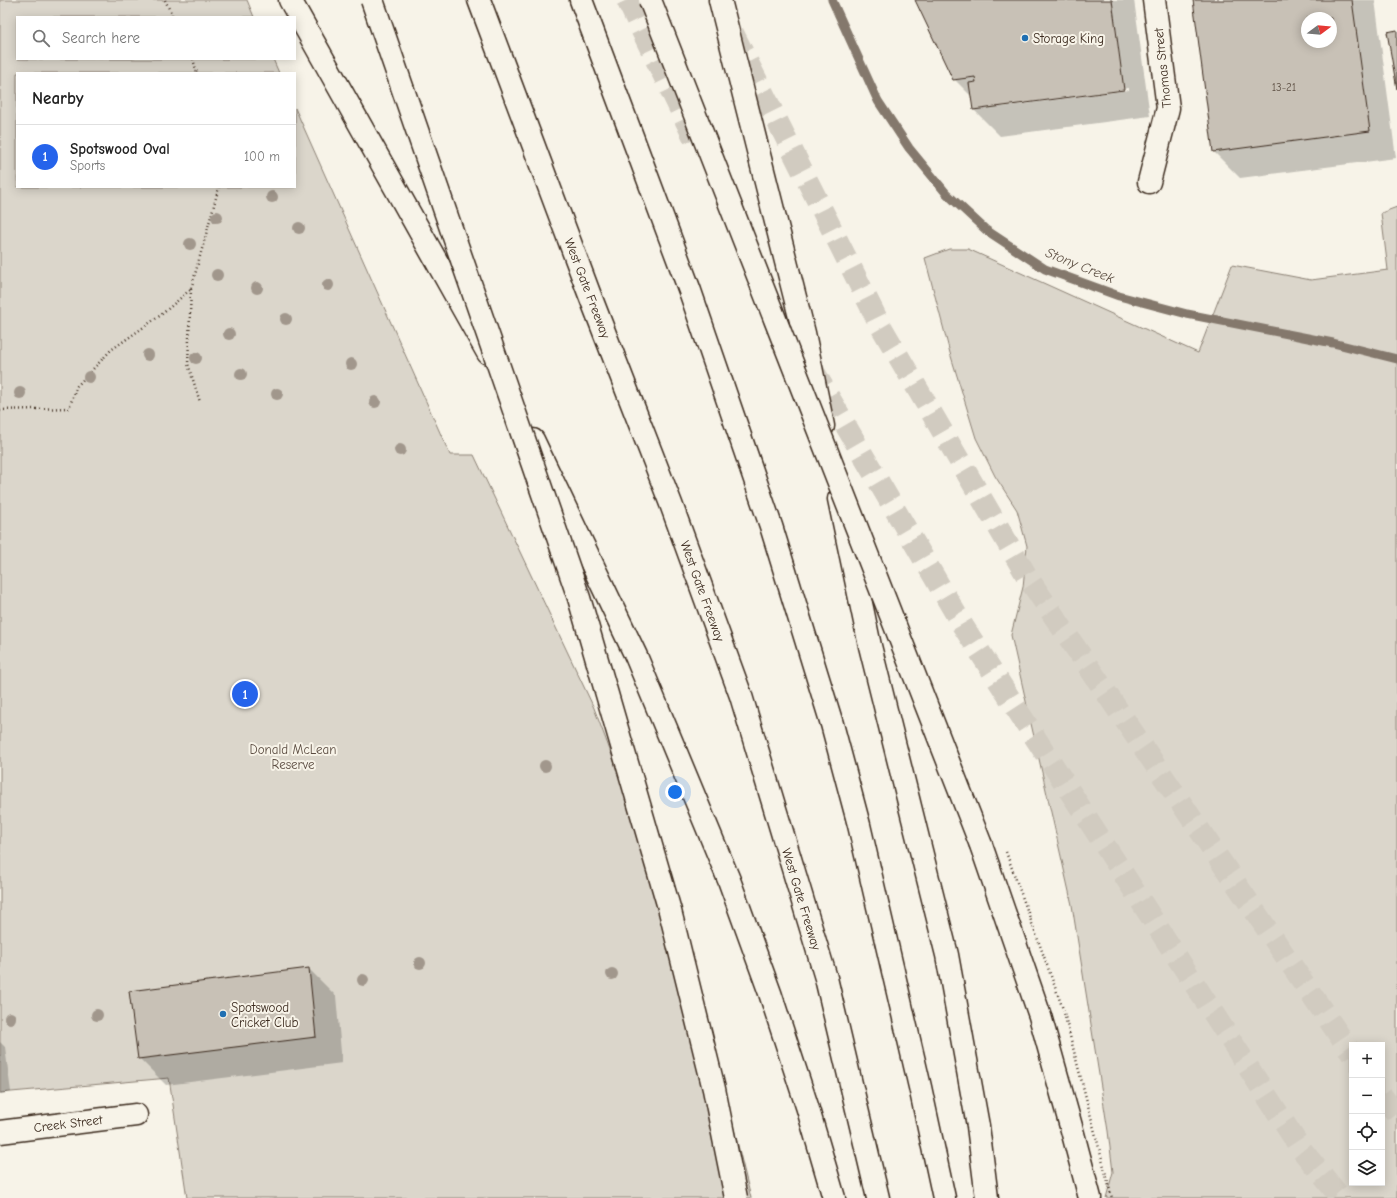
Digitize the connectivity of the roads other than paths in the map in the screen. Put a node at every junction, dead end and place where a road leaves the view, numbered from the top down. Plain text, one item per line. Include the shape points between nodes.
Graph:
1 (290, 0) edge
2 (372, 0) edge
3 (479, 0) edge
4 (581, 0) edge
5 (650, 0) edge
6 (720, 0) edge
7 (1154, 0) edge
8 (1149, 182) dead end
9 (136, 1115) dead end
10 (0, 1132) edge
11 (736, 1198) edge
12 (834, 1198) edge
13 (878, 1198) edge
14 (944, 1198) edge
15 (987, 1198) edge
16 (1090, 1198) edge

1 - 12 main road via 513,399 636,656 732,887 808,1106
2 - 11 main road, bridge via 579,598 670,911 714,1089
3 - 13 main road, West Gate Freeway via 671,504 741,696 826,978
4 - 14 main road via 690,291 771,526 832,724 859,825
5 - 16 main road, bridge via 981,845 1042,1024
6 - 15 main road via 804,333 870,646 947,955 978,1126
7 - 8 main road, Thomas Street via 1168,108
9 - 10 main road, Creek Street

